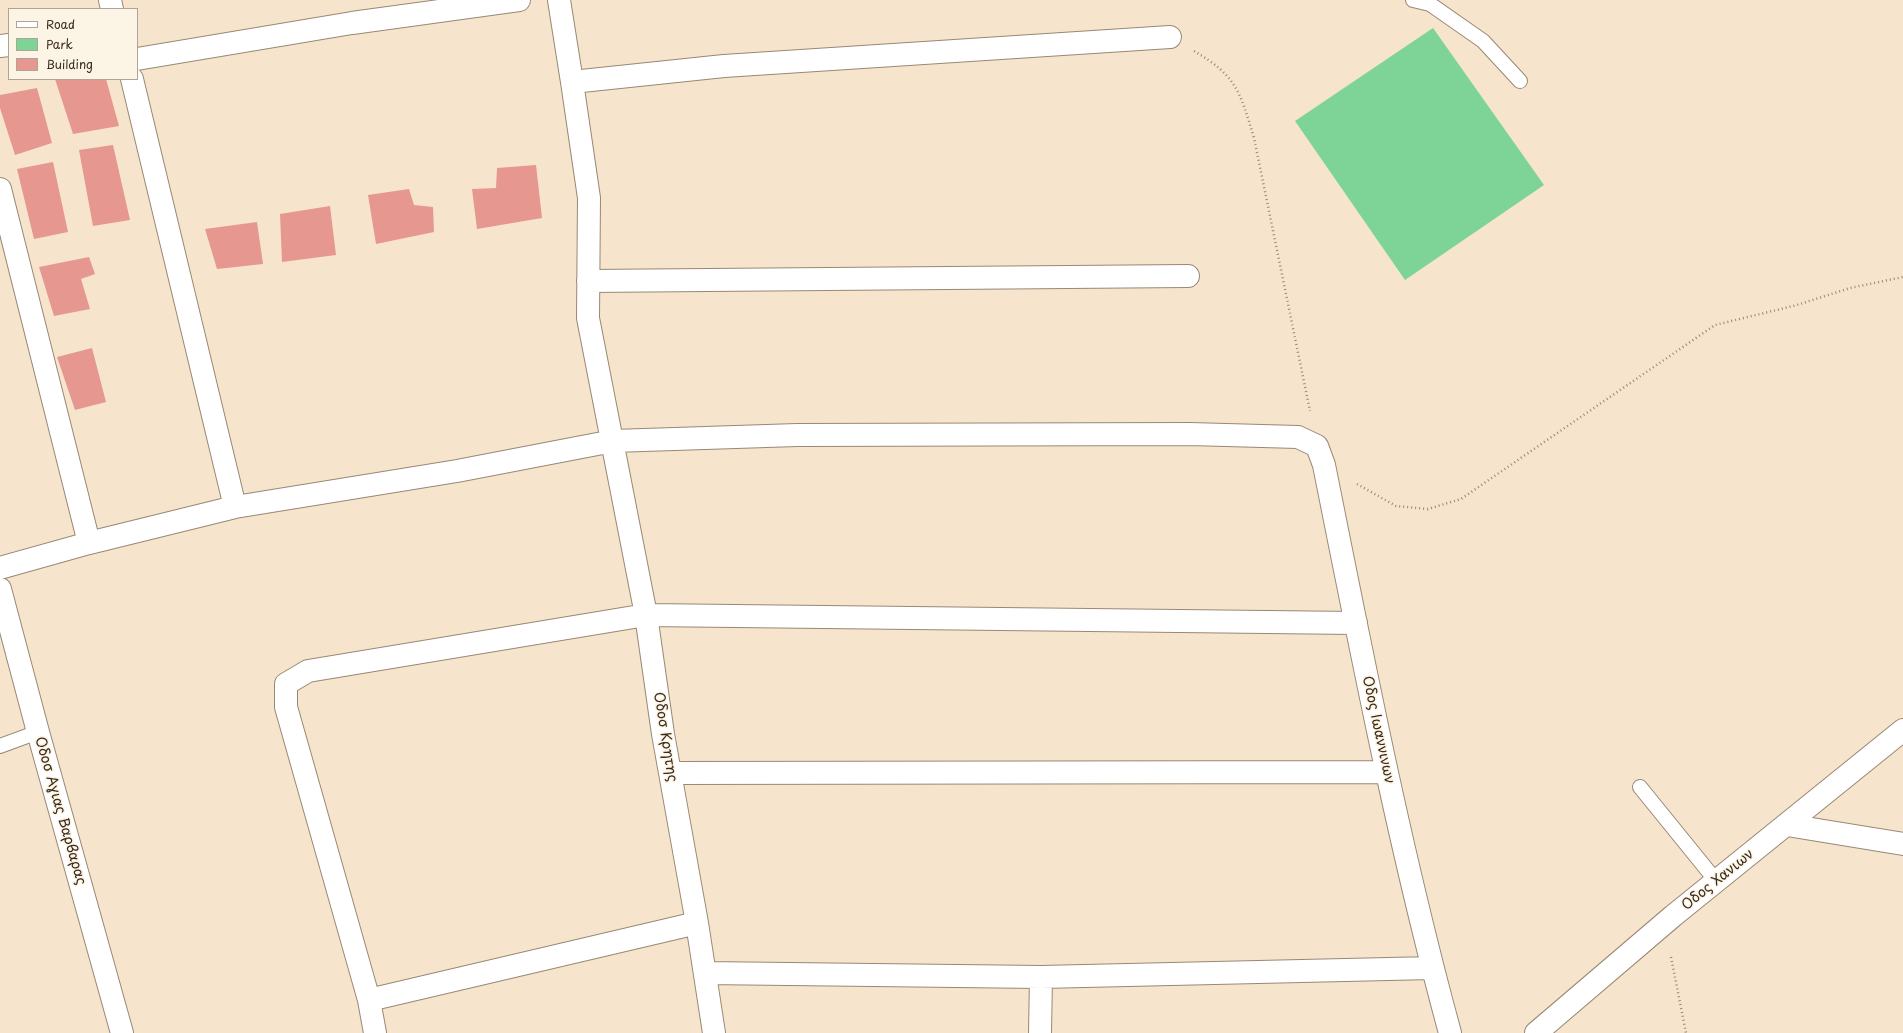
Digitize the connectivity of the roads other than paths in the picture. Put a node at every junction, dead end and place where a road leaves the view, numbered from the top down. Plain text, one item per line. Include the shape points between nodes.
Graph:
1 (519, 0) edge
2 (559, 0) edge
3 (1413, 0) edge
4 (1170, 37) road end
5 (138, 58) edge
6 (132, 80) edge
7 (1520, 81) dead end
8 (572, 82) junction
9 (0, 189) edge
10 (1188, 276) dead end
11 (588, 281) junction
12 (613, 441) junction
13 (235, 507) junction
14 (89, 543) junction
15 (0, 568) edge
16 (0, 589) edge
17 (646, 615) junction
18 (1356, 622) junction
19 (1903, 730) edge
20 (38, 732) junction
21 (0, 746) edge
22 (1386, 772) junction
23 (670, 773) junction
24 (1640, 787) dead end
25 (1787, 826) junction
26 (1903, 844) edge
27 (1717, 882) junction
28 (697, 923) junction
29 (1432, 968) junction
30 (704, 973) junction
31 (1041, 977) junction
32 (369, 1000) junction
33 (122, 1033) edge
34 (375, 1033) edge
35 (714, 1033) edge
36 (1040, 1033) edge
37 (1450, 1033) edge
38 (1536, 1033) edge

1 - 5 street via 352,23
2 - 8 street, Οδοσ Κρητης
3 - 7 lane via 1430,4 1483,41
4 - 8 street via 724,66
6 - 13 street
8 - 11 street, Οδοσ Κρητης via 589,198
9 - 14 street
10 - 11 street
11 - 12 street, Οδοσ Κρητης via 588,318
12 - 13 street via 457,471
12 - 17 street, Οδοσ Κρητης
12 - 18 street, Οδος Ιωαννινων via 797,435 1298,436 1320,456
13 - 14 street
14 - 15 street
16 - 20 street, Οδοσ Αγιας Βαρβαρας
17 - 18 street
17 - 23 street, Οδοσ Κρητης
17 - 32 street via 308,671 286,684 286,707
18 - 22 street, Οδος Ιωαννινων
19 - 25 street, Οδος Χανιων
20 - 21 lane
20 - 33 street, Οδοσ Αγιας Βαρβαρας
22 - 23 street
22 - 29 street, Οδος Ιωαννινων
23 - 28 street, Οδοσ Κρητης
24 - 27 lane
25 - 26 street
25 - 27 street, Οδος Χανιων
27 - 38 street, Οδος Χανιων
28 - 30 street, Οδοσ Κρητης
28 - 32 street
29 - 31 street
29 - 37 street, Οδος Ιωαννινων
30 - 31 street
30 - 35 street, Οδοσ Κρητης
31 - 36 street
32 - 34 street

